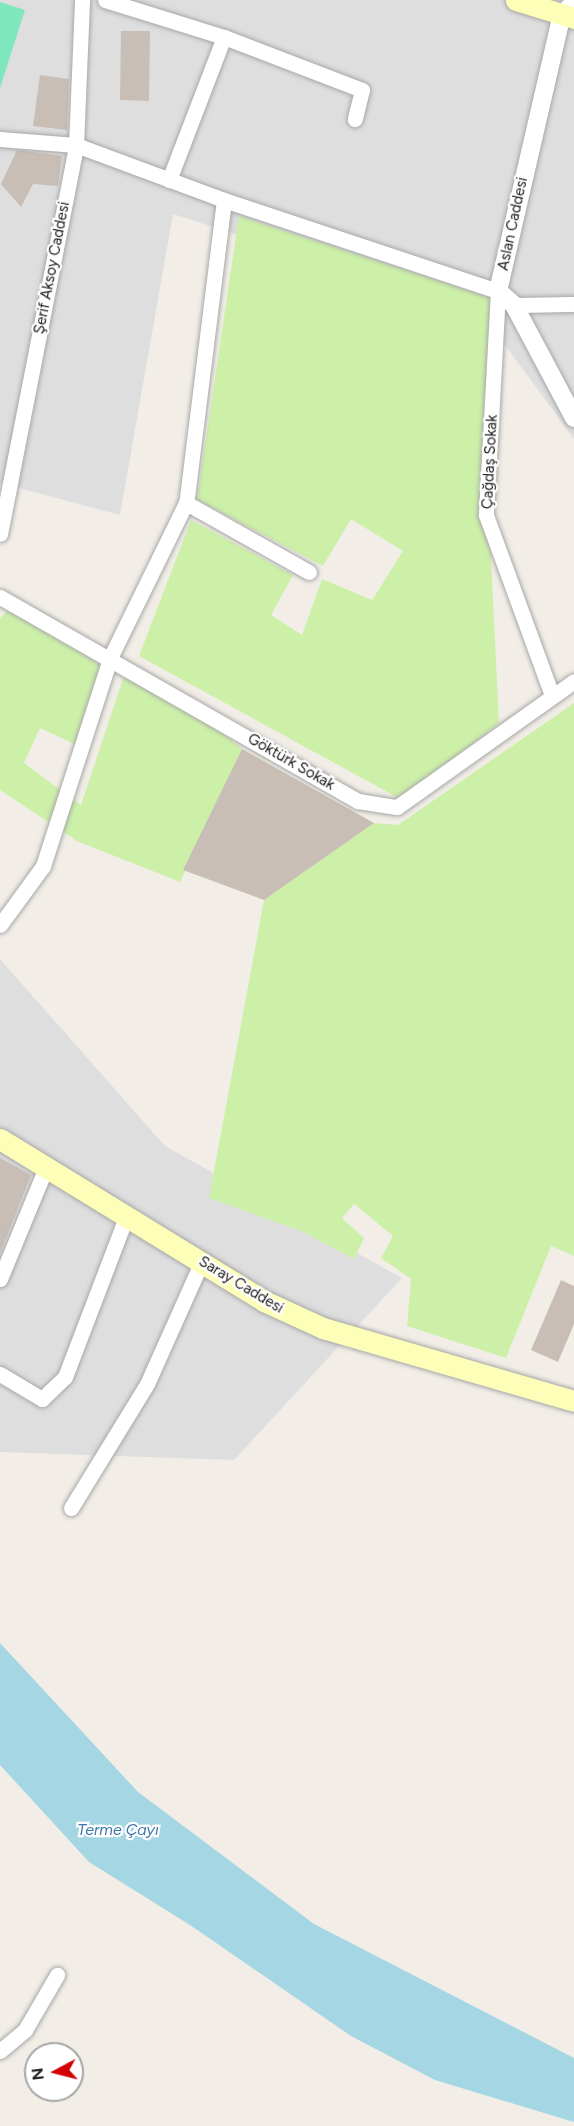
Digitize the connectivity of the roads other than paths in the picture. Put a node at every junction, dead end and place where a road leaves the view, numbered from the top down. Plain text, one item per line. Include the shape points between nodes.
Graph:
1 (82, 0) edge
2 (105, 0) edge
3 (516, 0) edge
4 (570, 12) edge
5 (224, 37) junction
6 (355, 119) dead end
7 (0, 139) edge
8 (75, 145) junction
9 (169, 180) junction
10 (224, 200) junction
11 (498, 291) junction
12 (574, 304) edge
13 (514, 305) junction
14 (574, 418) edge
15 (186, 503) junction
16 (0, 534) edge
17 (309, 572) dead end
18 (0, 597) edge
19 (110, 658) junction
20 (574, 681) edge
21 (552, 695) junction
22 (0, 925) edge
23 (0, 1139) edge
24 (45, 1170) junction
25 (126, 1217) junction
26 (202, 1262) junction
27 (0, 1279) edge
28 (0, 1374) edge
29 (574, 1401) edge
30 (71, 1508) dead end
31 (57, 1975) dead end
32 (0, 2051) edge

1 - 8 street, Şerif Aksoy Caddesi
2 - 5 street
3 - 4 main road
4 - 11 street, Aslan Caddesi
5 - 6 street via 362,90
5 - 9 street
7 - 8 street
8 - 9 street
8 - 16 street, Şerif Aksoy Caddesi
9 - 10 street
10 - 11 street
10 - 15 street
11 - 13 street, Aslan Caddesi
11 - 21 street, Çağdaş Sokak via 486,515
12 - 13 street
13 - 14 street, Aslan Caddesi
15 - 17 street
15 - 19 street
18 - 19 street, Göktürk Sokak
19 - 21 street, Göktürk Sokak via 358,801 397,807
19 - 22 street via 43,866
20 - 21 street, Göktürk Sokak
23 - 24 main road, Saray Caddesi
24 - 25 main road, Saray Caddesi
24 - 27 street
25 - 26 main road, Saray Caddesi
25 - 28 street via 65,1377 42,1399
26 - 29 main road, Saray Caddesi via 264,1302 323,1328
26 - 30 street via 147,1384
31 - 32 street via 25,2030

